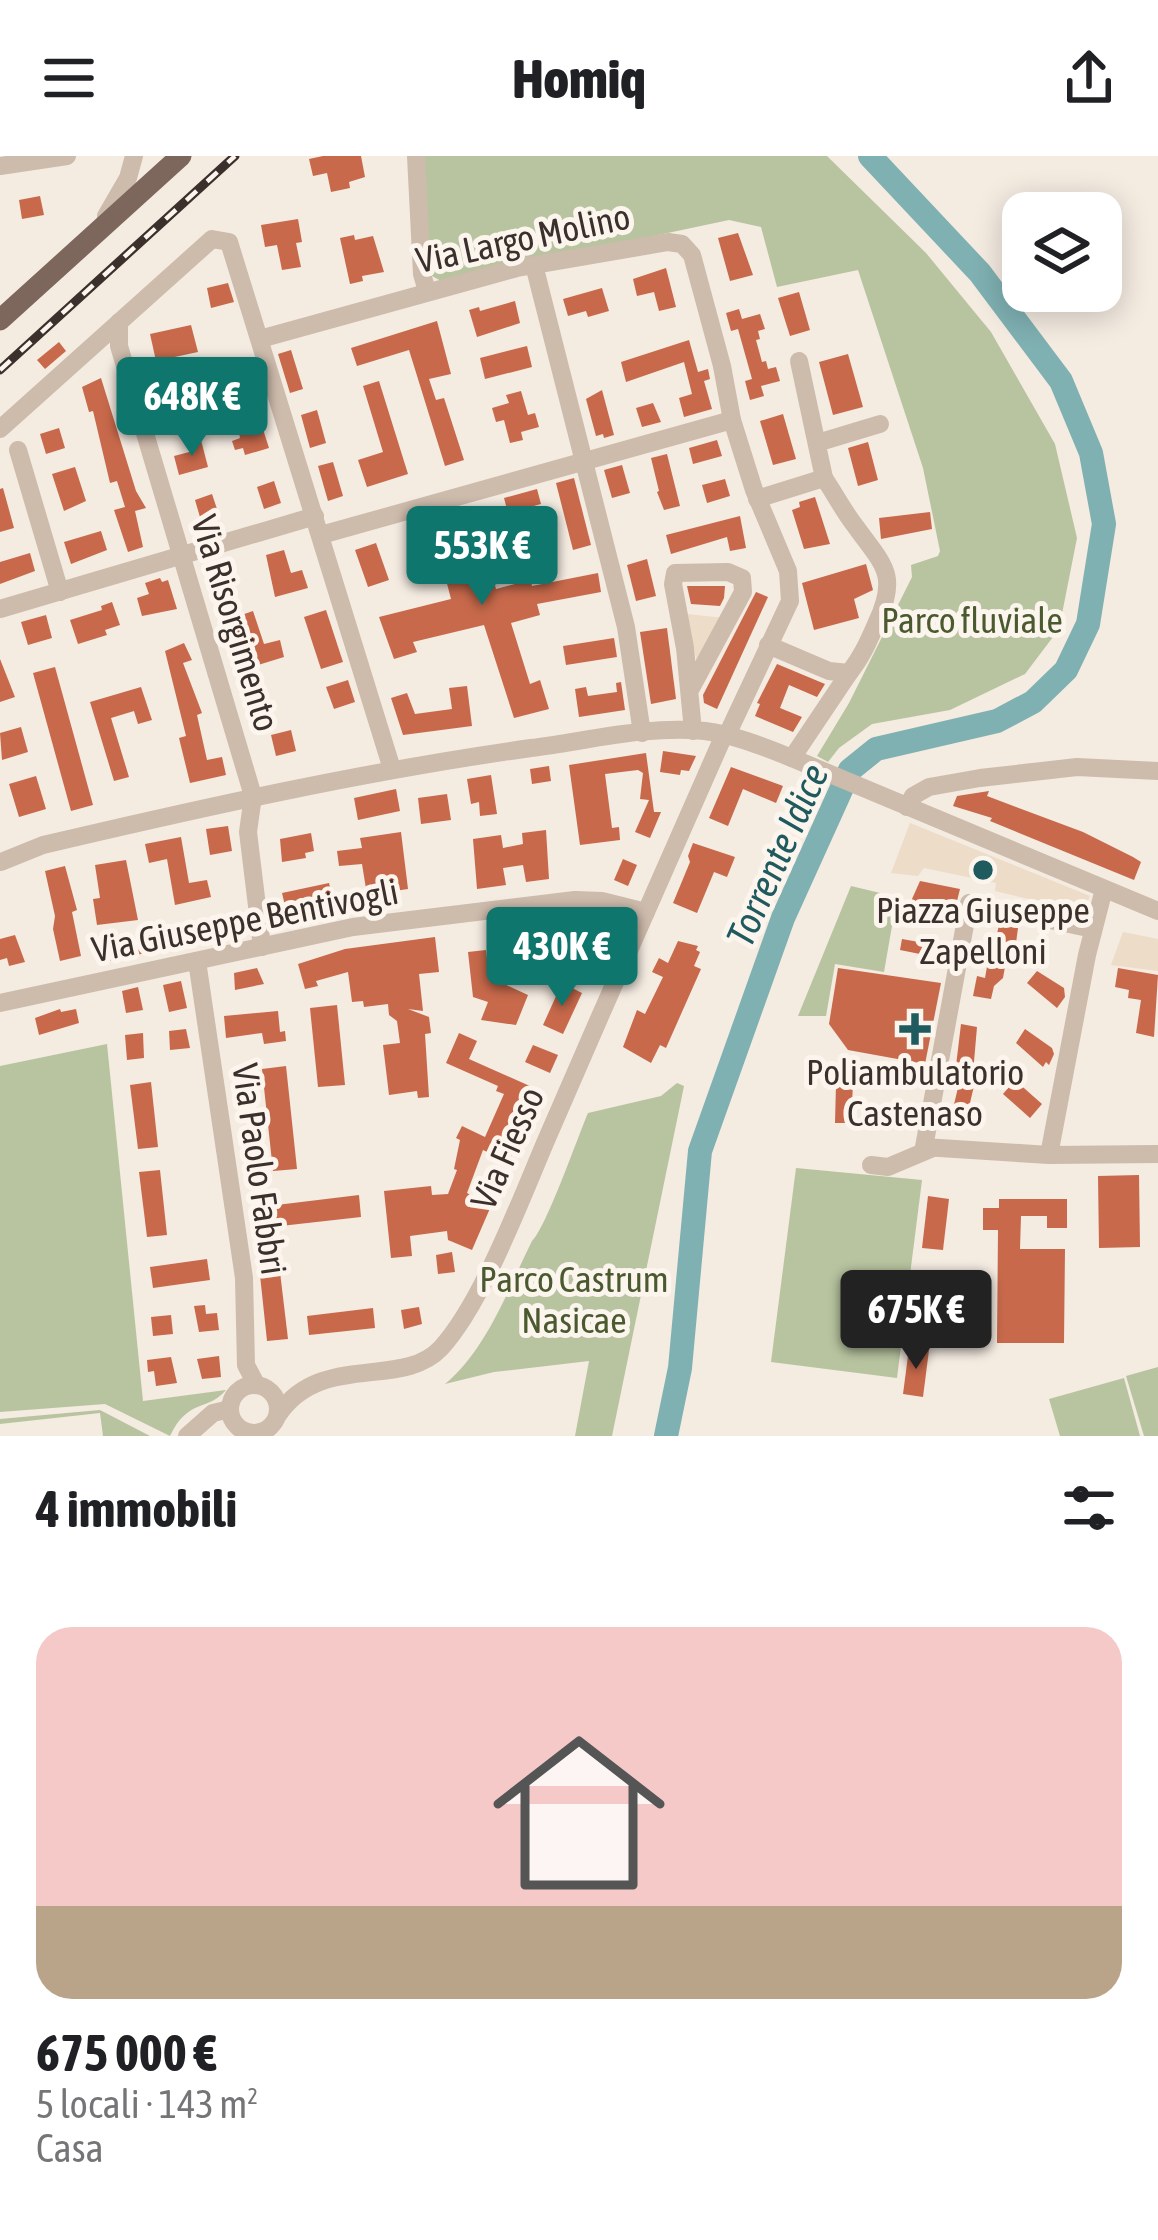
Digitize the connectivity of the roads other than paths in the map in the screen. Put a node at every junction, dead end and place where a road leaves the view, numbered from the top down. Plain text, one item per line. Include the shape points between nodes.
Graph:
1 (67, 156) edge
2 (134, 156) edge
3 (181, 156) edge
4 (416, 156) edge
5 (0, 166) edge
6 (153, 167) edge
7 (94, 235) junction
8 (534, 265) junction
9 (427, 291) junction
10 (0, 320) edge
11 (119, 322) junction
12 (260, 339) junction
13 (799, 361) dead end
14 (732, 420) junction
15 (880, 424) dead end
16 (0, 428) edge
17 (817, 443) junction
18 (18, 450) dead end
19 (584, 461) junction
20 (824, 478) junction
21 (757, 499) junction
22 (318, 525) junction
23 (181, 555) junction
24 (60, 592) junction
25 (0, 609) edge
26 (768, 645) junction
27 (850, 673) junction
28 (690, 690) junction
29 (693, 730) junction
30 (642, 733) junction
31 (726, 735) junction
32 (795, 759) junction
33 (392, 769) junction
34 (1154, 772) edge
35 (253, 796) junction
36 (913, 810) junction
37 (43, 845) junction
38 (0, 862) edge
39 (1104, 889) junction
40 (1158, 910) edge
41 (646, 912) junction
42 (1093, 929) junction
43 (262, 947) junction
44 (197, 961) junction
45 (0, 1003) edge
46 (928, 1148) junction
47 (1049, 1154) junction
48 (1158, 1154) edge
49 (871, 1165) dead end
50 (258, 1388) junction
51 (305, 1388) junction
52 (278, 1414) junction
53 (243, 1427) edge
54 (187, 1436) edge

1 - 5 street
2 - 6 street
2 - 7 street
3 - 6 main road
4 - 9 street
6 - 7 main road
7 - 10 main road
8 - 9 street, Via Largo Molino
8 - 14 street, Via Largo Molino via 682,244 692,255
8 - 19 street
9 - 12 street, Via Largo Molino
11 - 12 street via 212,238 223,238
11 - 16 street
11 - 23 street, Via Risorgimento via 118,346
12 - 22 street
13 - 17 street
14 - 19 street
14 - 21 street, Via Largo Molino
15 - 17 street
17 - 20 street
18 - 24 street
19 - 22 street
19 - 30 street via 626,627
20 - 21 street
20 - 27 street via 888,578 887,600
21 - 26 street, Via Largo Molino via 788,571 790,602
22 - 23 street
22 - 33 street
23 - 24 street
23 - 35 street, Via Risorgimento
24 - 25 street
26 - 27 street
26 - 31 street, Via Largo Molino
27 - 32 street
28 - 28 street via 742,592 742,578 728,572 675,573
28 - 29 street
29 - 30 street
29 - 31 street
30 - 33 street
31 - 32 street
31 - 41 street, Via Fiesso
32 - 36 street
33 - 35 street
34 - 36 street via 1077,767 980,778 929,787 913,796
35 - 37 street
35 - 43 street, Via Risorgimento via 248,832
36 - 39 street
37 - 38 street
37 - 38 street via 3,840
39 - 40 street
39 - 42 street
41 - 43 street, Via Giuseppe Bentivogli via 575,900 353,927
41 - 51 street, Via Fiesso via 503,1240 443,1346 415,1363
42 - 46 street via 969,903
42 - 47 street
43 - 44 street, Via Giuseppe Bentivogli
44 - 45 street, Via Giuseppe Bentivogli
44 - 50 street, Via Paolo Fabbri via 244,1278 246,1365
46 - 47 street
46 - 49 street via 888,1167
47 - 48 street
50 - 51 street
50 - 52 street
50 - 53 street via 232,1398
51 - 52 street, Via Fiesso
52 - 53 street, Via Fiesso via 272,1425
53 - 54 street via 208,1417

